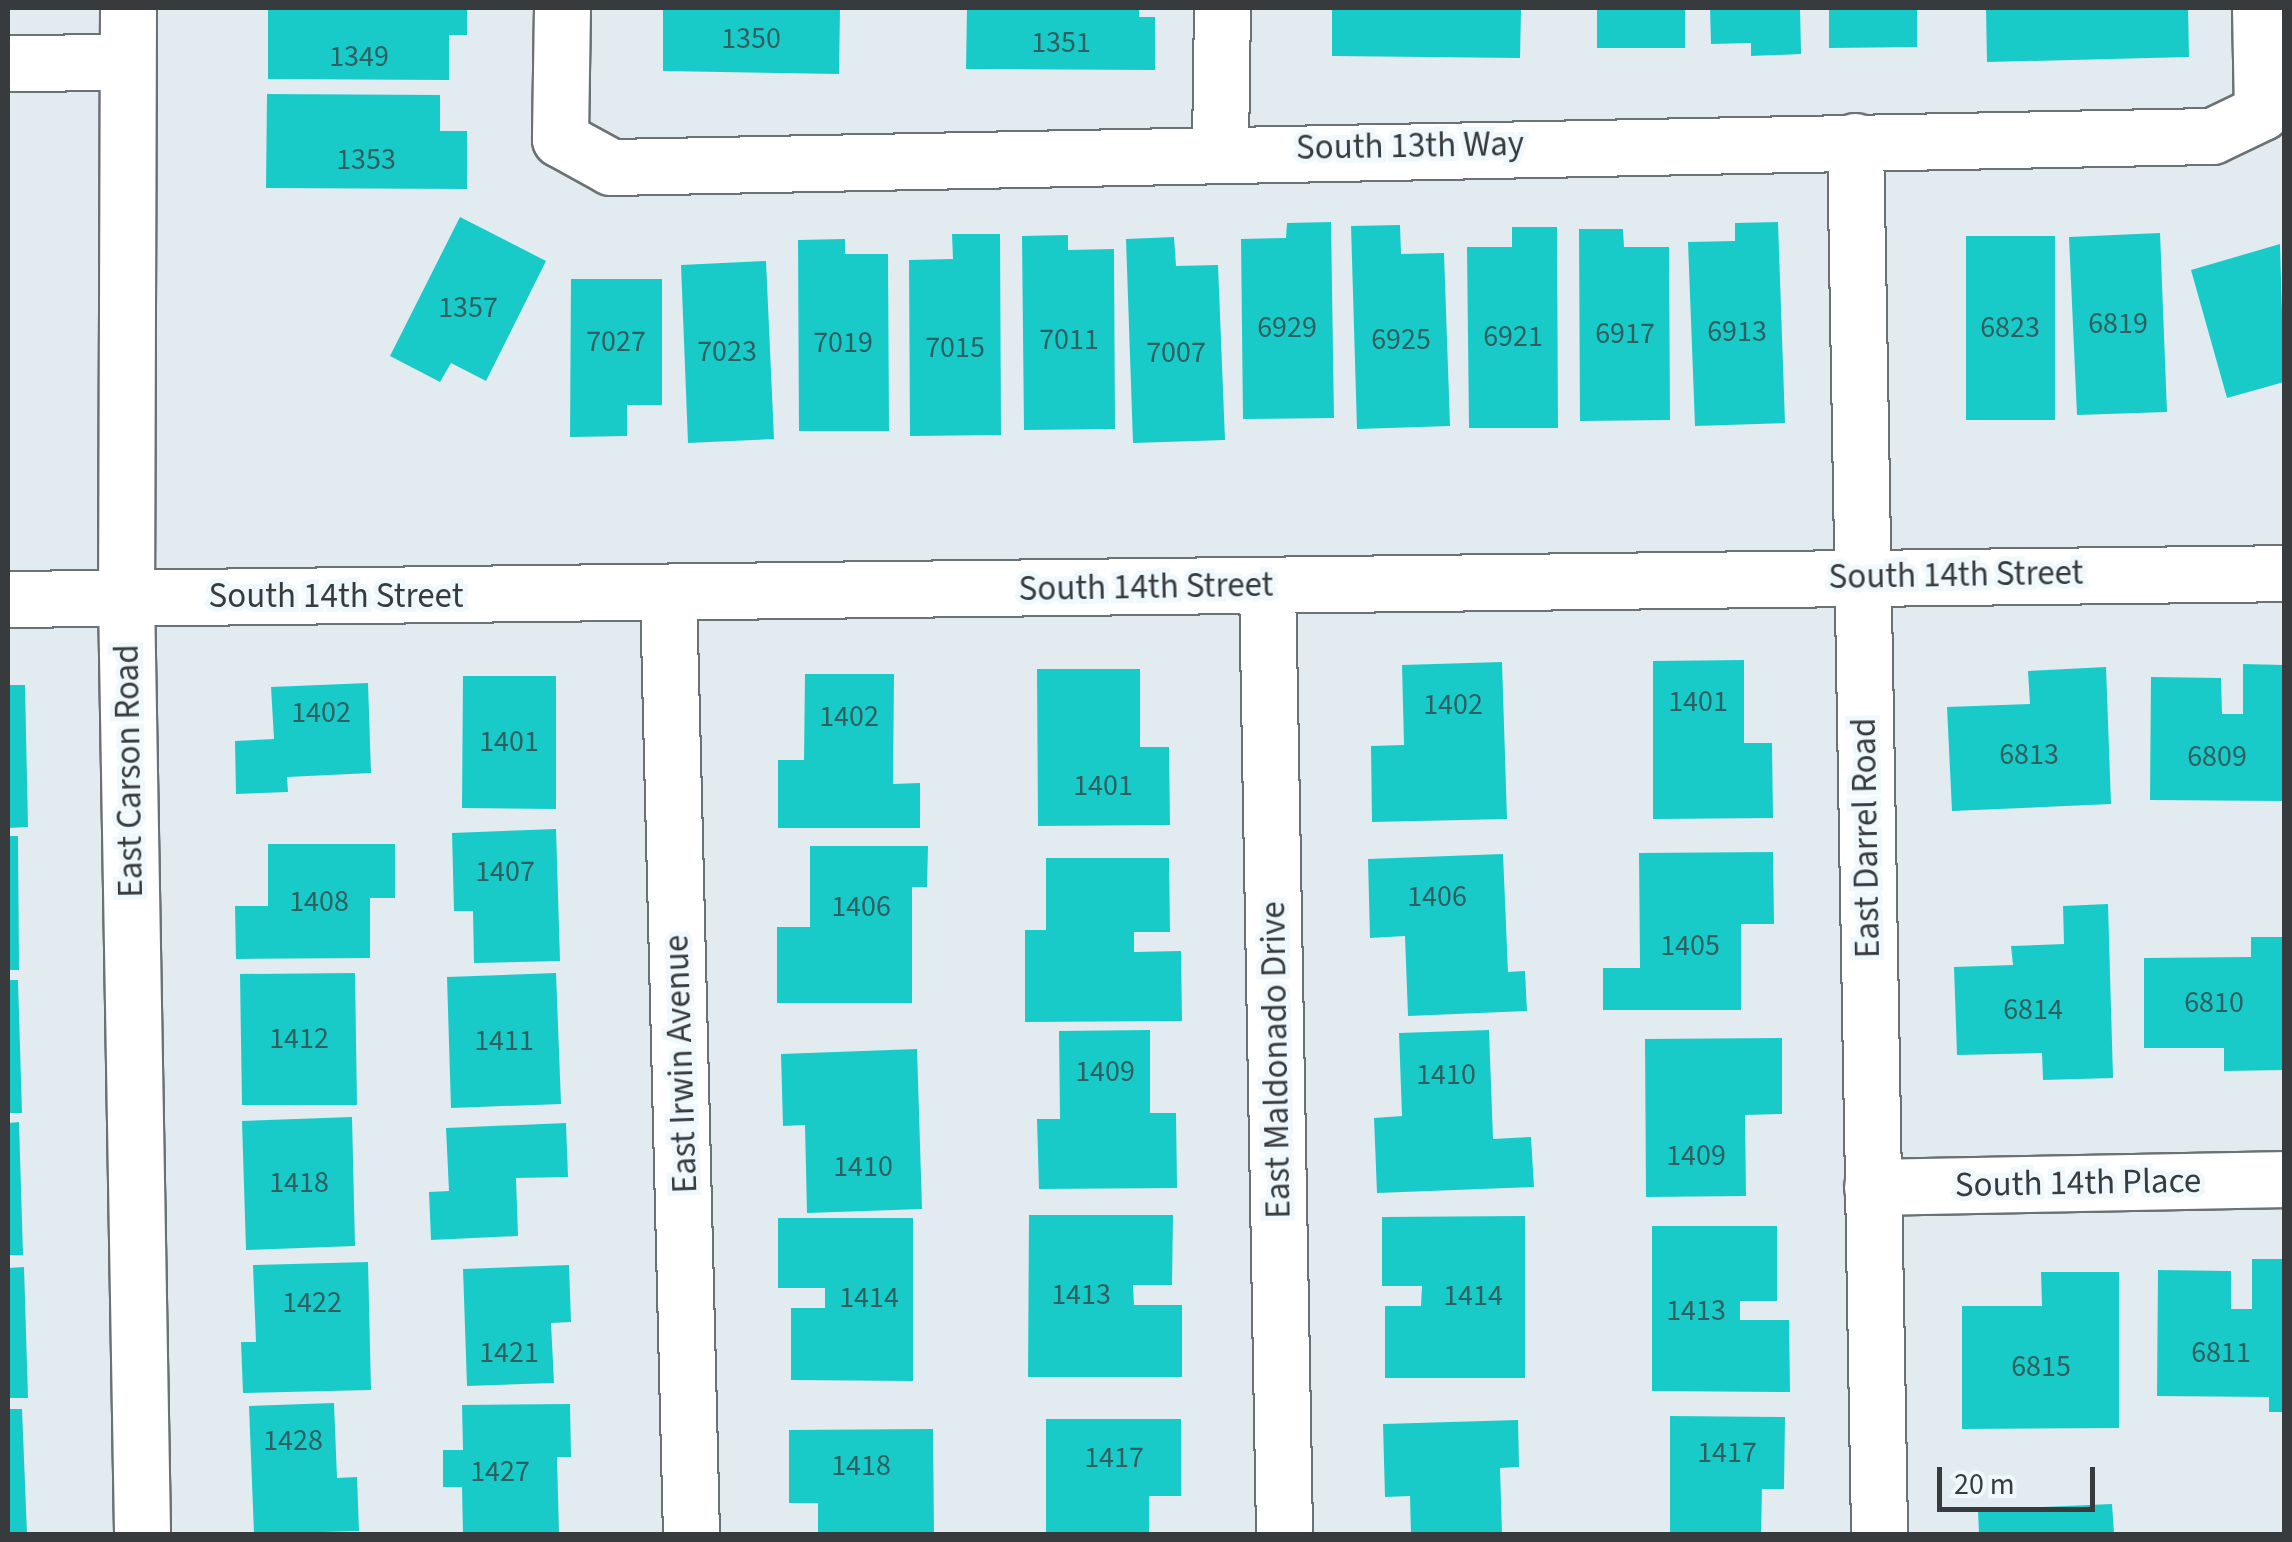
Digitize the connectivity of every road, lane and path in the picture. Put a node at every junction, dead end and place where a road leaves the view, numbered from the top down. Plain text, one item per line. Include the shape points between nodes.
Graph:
1 (128, 8) edge
2 (562, 8) edge
3 (1222, 8) edge
4 (2260, 8) edge
5 (8, 62) edge
6 (127, 62) junction
7 (1855, 141) junction
8 (1220, 148) junction
9 (2284, 573) edge
10 (1862, 576) junction
11 (1267, 585) junction
12 (668, 593) junction
13 (126, 596) junction
14 (8, 599) edge
15 (2284, 1179) edge
16 (1872, 1187) junction
17 (142, 1534) edge
18 (691, 1534) edge
19 (1284, 1534) edge
20 (1879, 1534) edge

1 - 6 street, East Carson Road
2 - 8 street, South 13th Way via 560,138 610,167
3 - 8 street
4 - 7 street, South 13th Way via 2262,112 2212,136
5 - 6 street
6 - 13 street, East Carson Road
7 - 8 street, South 13th Way
7 - 10 street, East Darrel Road
9 - 10 street, South 14th Street
10 - 11 street, South 14th Street
10 - 16 street, East Darrel Road
11 - 12 street, South 14th Street
11 - 19 street, East Maldonado Drive
12 - 13 street, South 14th Street
12 - 18 street, East Irwin Avenue
13 - 14 street, South 14th Street
13 - 17 street, East Carson Road
15 - 16 street, South 14th Place
16 - 20 street, East Darrel Road

